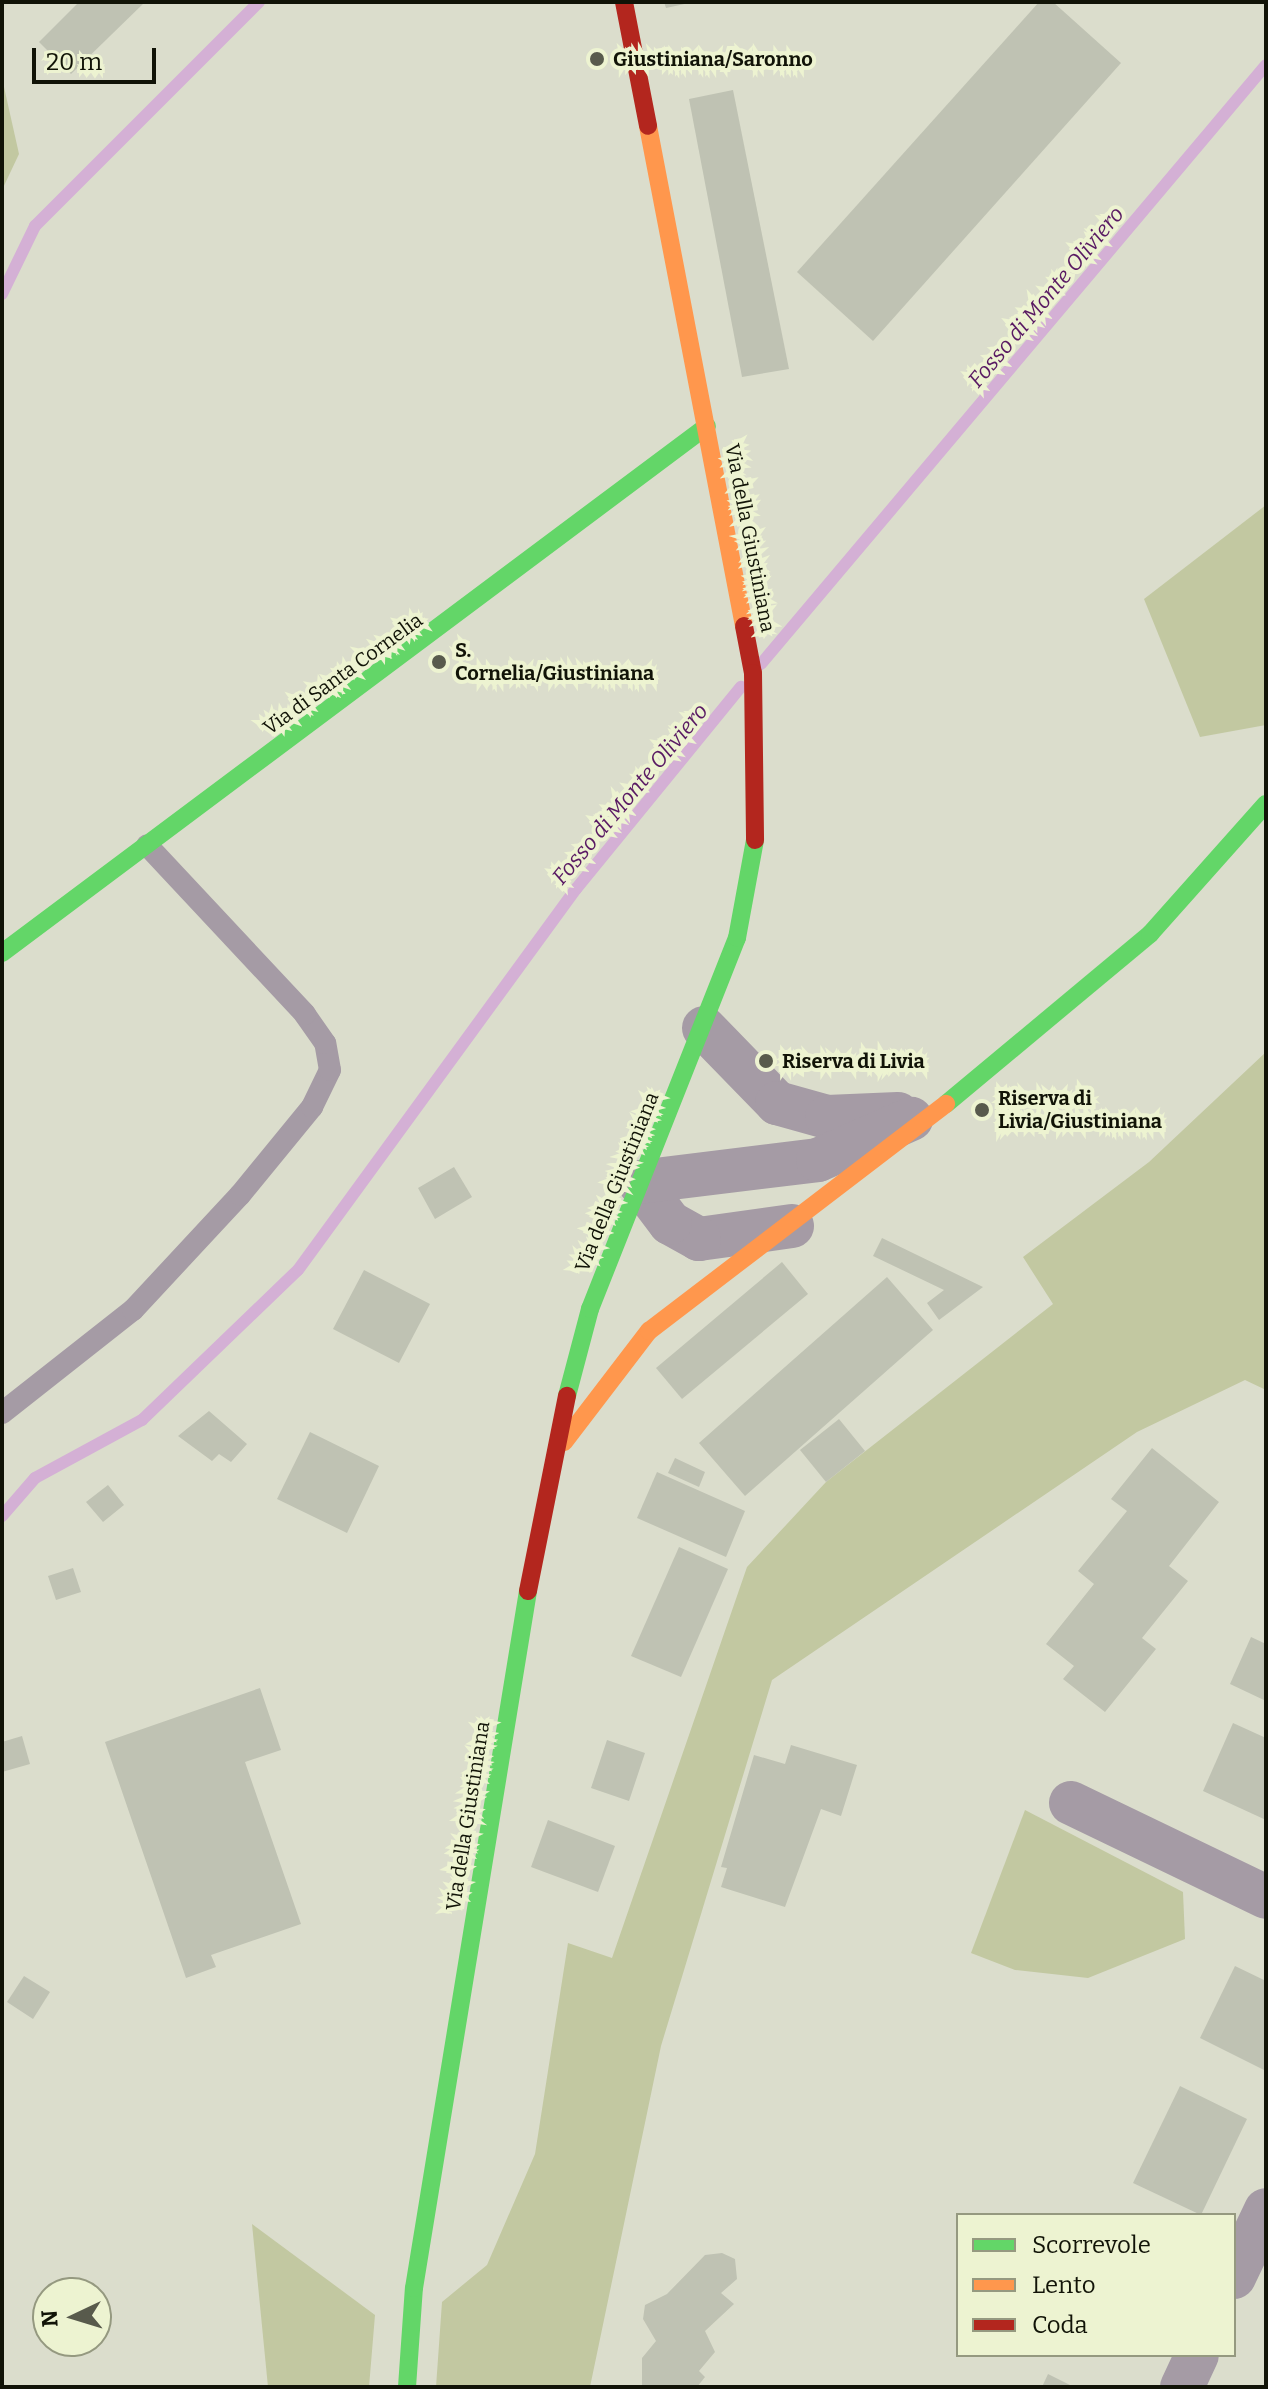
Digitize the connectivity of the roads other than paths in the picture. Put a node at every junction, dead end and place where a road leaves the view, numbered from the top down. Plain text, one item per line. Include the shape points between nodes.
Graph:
1 (624, 2) edge
2 (707, 426) junction
3 (1266, 804) edge
4 (147, 845) junction
5 (2, 953) edge
6 (704, 1028) junction
7 (932, 1110) junction
8 (639, 1182) junction
9 (792, 1226) junction
10 (2, 1413) edge
11 (549, 1463) junction
12 (1071, 1803) dead end
13 (1266, 1897) edge
14 (1266, 2210) edge
15 (1236, 2273) edge
16 (1196, 2357) edge
17 (407, 2387) edge
18 (1182, 2387) edge

1 - 2 street, Via della Giustiniana
2 - 4 street, Via di Santa Cornelia
2 - 6 street, Via della Giustiniana via 758,710 755,865
3 - 7 street via 1150,934 1034,1036
4 - 5 street, Via di Santa Cornelia
4 - 10 lane via 305,1014 325,1043 330,1070 312,1107 267,1162 133,1310
6 - 7 street via 748,1081 786,1107 840,1118
6 - 8 street, Via della Giustiniana
7 - 8 street via 818,1160
7 - 9 street
8 - 9 street via 670,1223 699,1239
8 - 11 street, Via della Giustiniana via 590,1309
9 - 11 street via 649,1331
11 - 17 street, Via della Giustiniana via 414,2288
12 - 13 street
14 - 15 street
16 - 18 street

